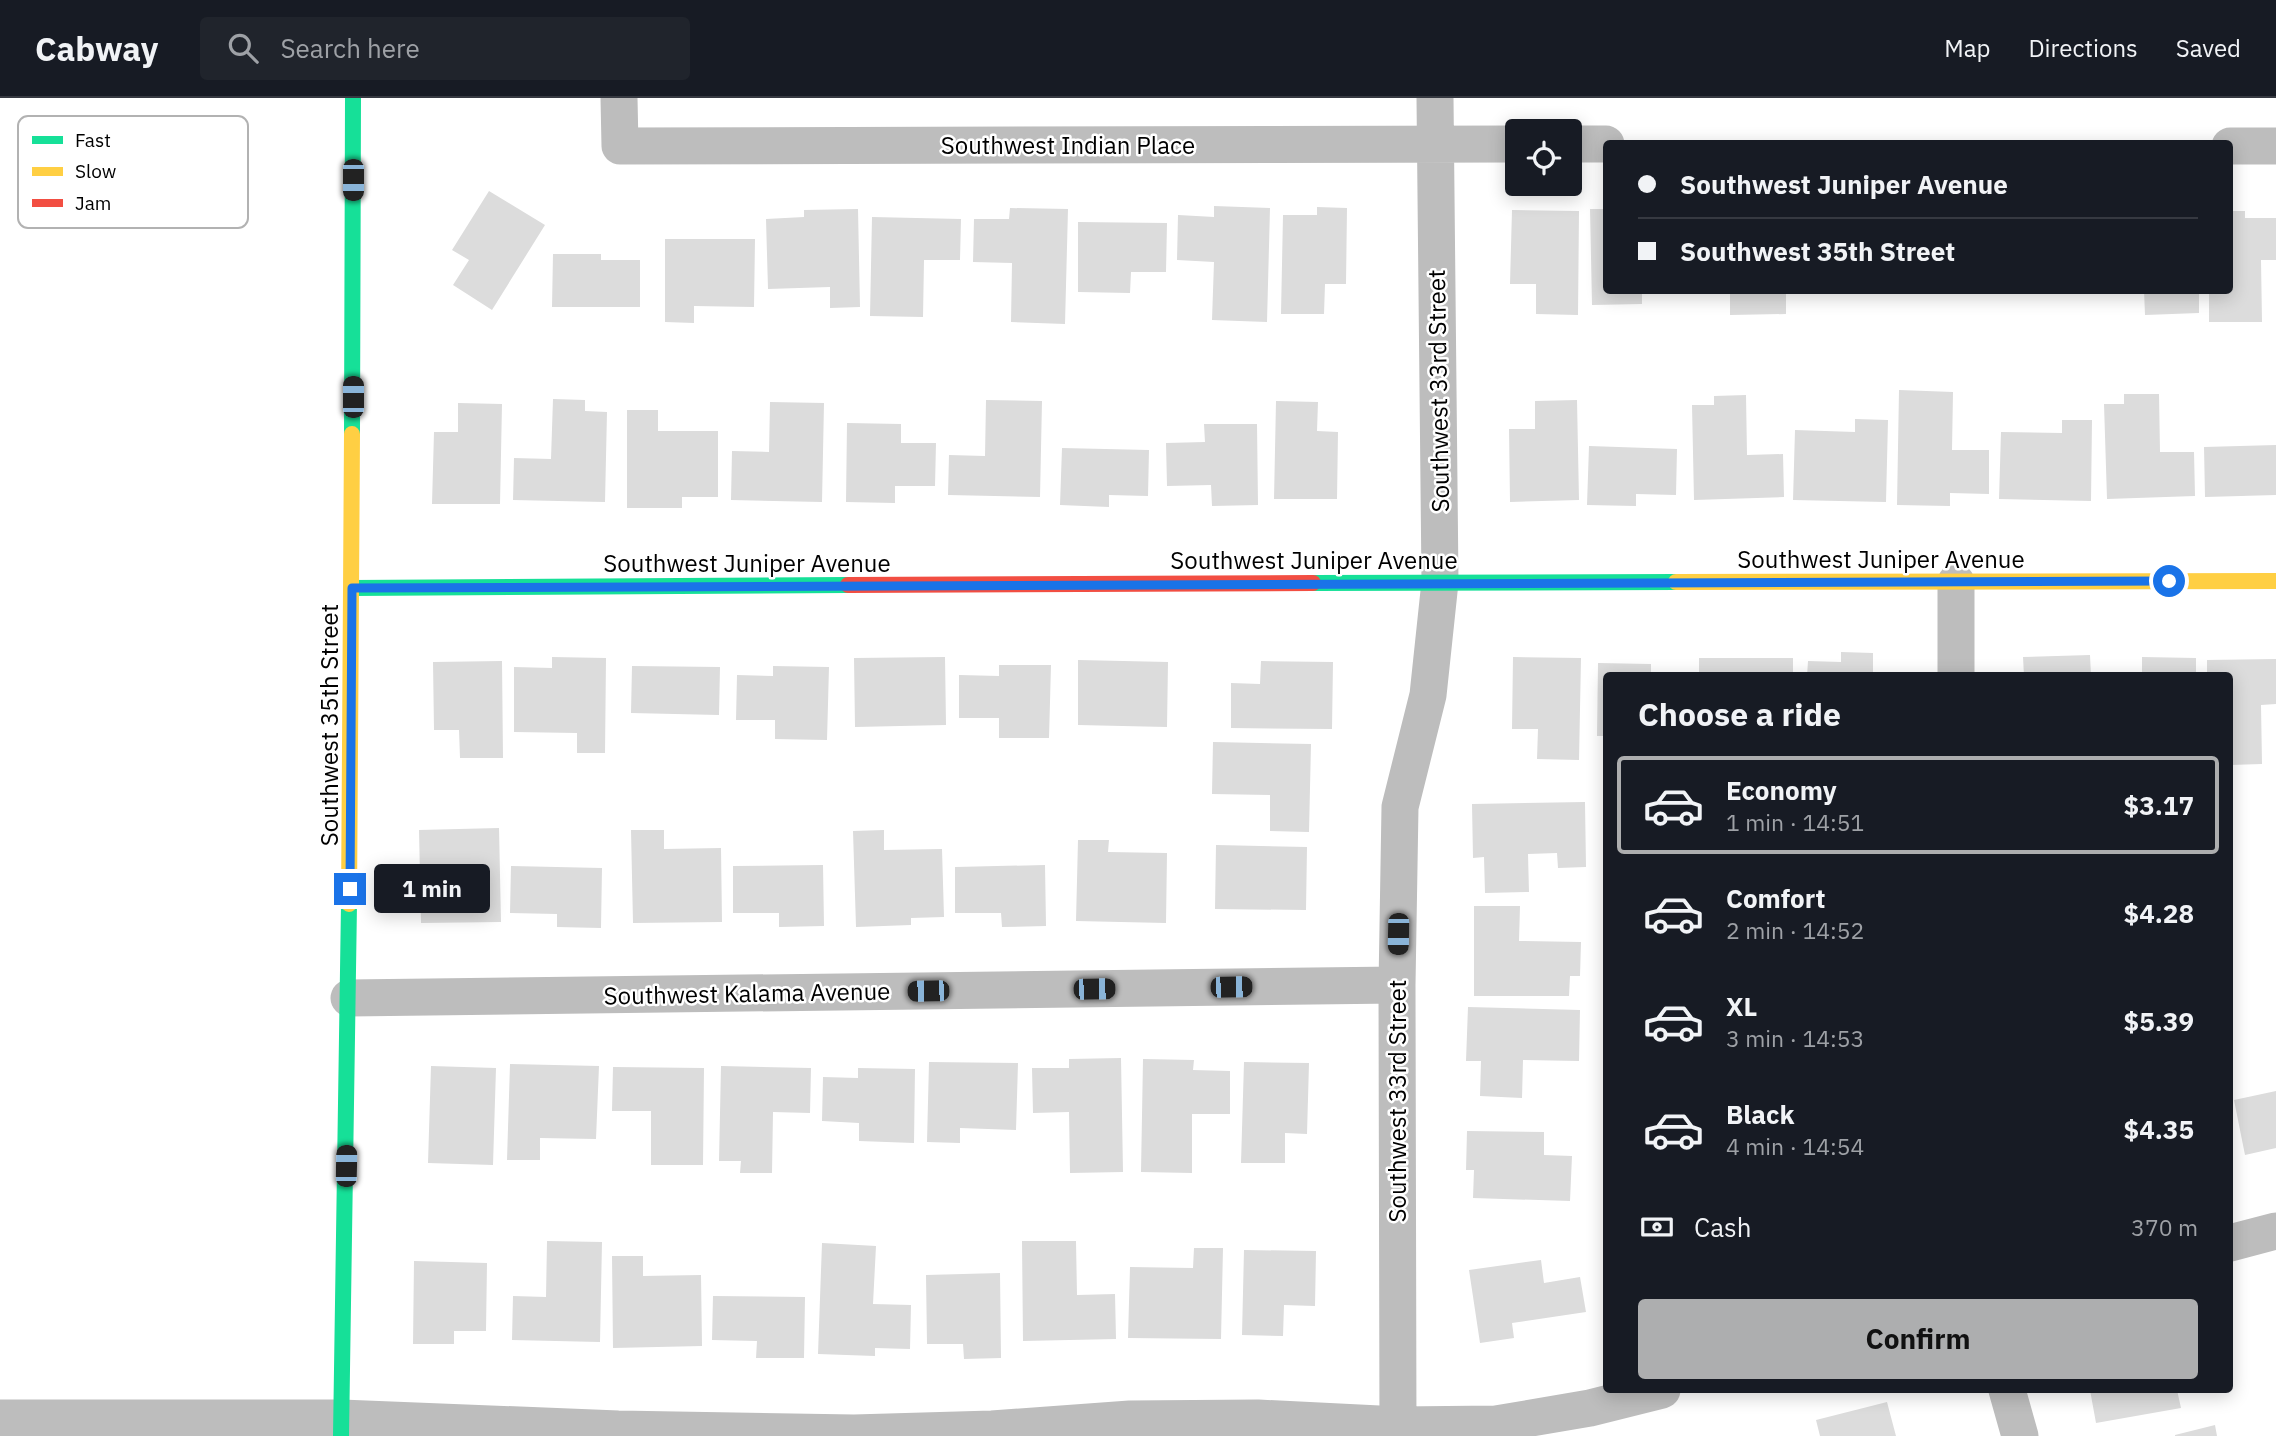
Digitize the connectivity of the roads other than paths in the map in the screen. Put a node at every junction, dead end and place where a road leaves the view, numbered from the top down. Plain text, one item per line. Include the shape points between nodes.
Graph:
1 (354, 98) edge
2 (619, 98) edge
3 (1435, 98) edge
4 (1435, 144) junction
5 (1505, 144) edge
6 (1582, 144) edge
7 (1603, 144) edge
8 (2233, 146) edge
9 (2276, 146) edge
10 (2276, 581) edge
11 (1440, 582) junction
12 (1956, 582) junction
13 (352, 588) junction
14 (1956, 672) edge
15 (1397, 985) junction
16 (349, 998) junction
17 (2276, 1231) edge
18 (2233, 1241) edge
19 (1650, 1393) edge
20 (2008, 1393) edge
21 (0, 1419) edge
22 (341, 1427) edge
23 (1398, 1431) edge
24 (618, 1432) edge
25 (2020, 1436) edge

1 - 13 street, Southwest 35th Street
2 - 4 street, Southwest Indian Place via 620,146
3 - 4 street, Southwest 33rd Street
4 - 5 street, Southwest Indian Place
4 - 11 street, Southwest 33rd Street
6 - 7 street
8 - 9 street
10 - 12 street, Southwest Juniper Avenue
11 - 12 street, Southwest Juniper Avenue
11 - 13 street, Southwest Juniper Avenue
11 - 15 street, Southwest 33rd Street via 1428,695 1400,807
12 - 14 street
13 - 16 street, Southwest 35th Street
15 - 16 street, Southwest Kalama Avenue
15 - 23 street, Southwest 33rd Street
16 - 22 street, Southwest 35th Street
17 - 18 street
19 - 23 street via 1496,1424
20 - 25 street
21 - 22 street
22 - 24 street
23 - 24 street via 1258,1418 1130,1419 854,1433

